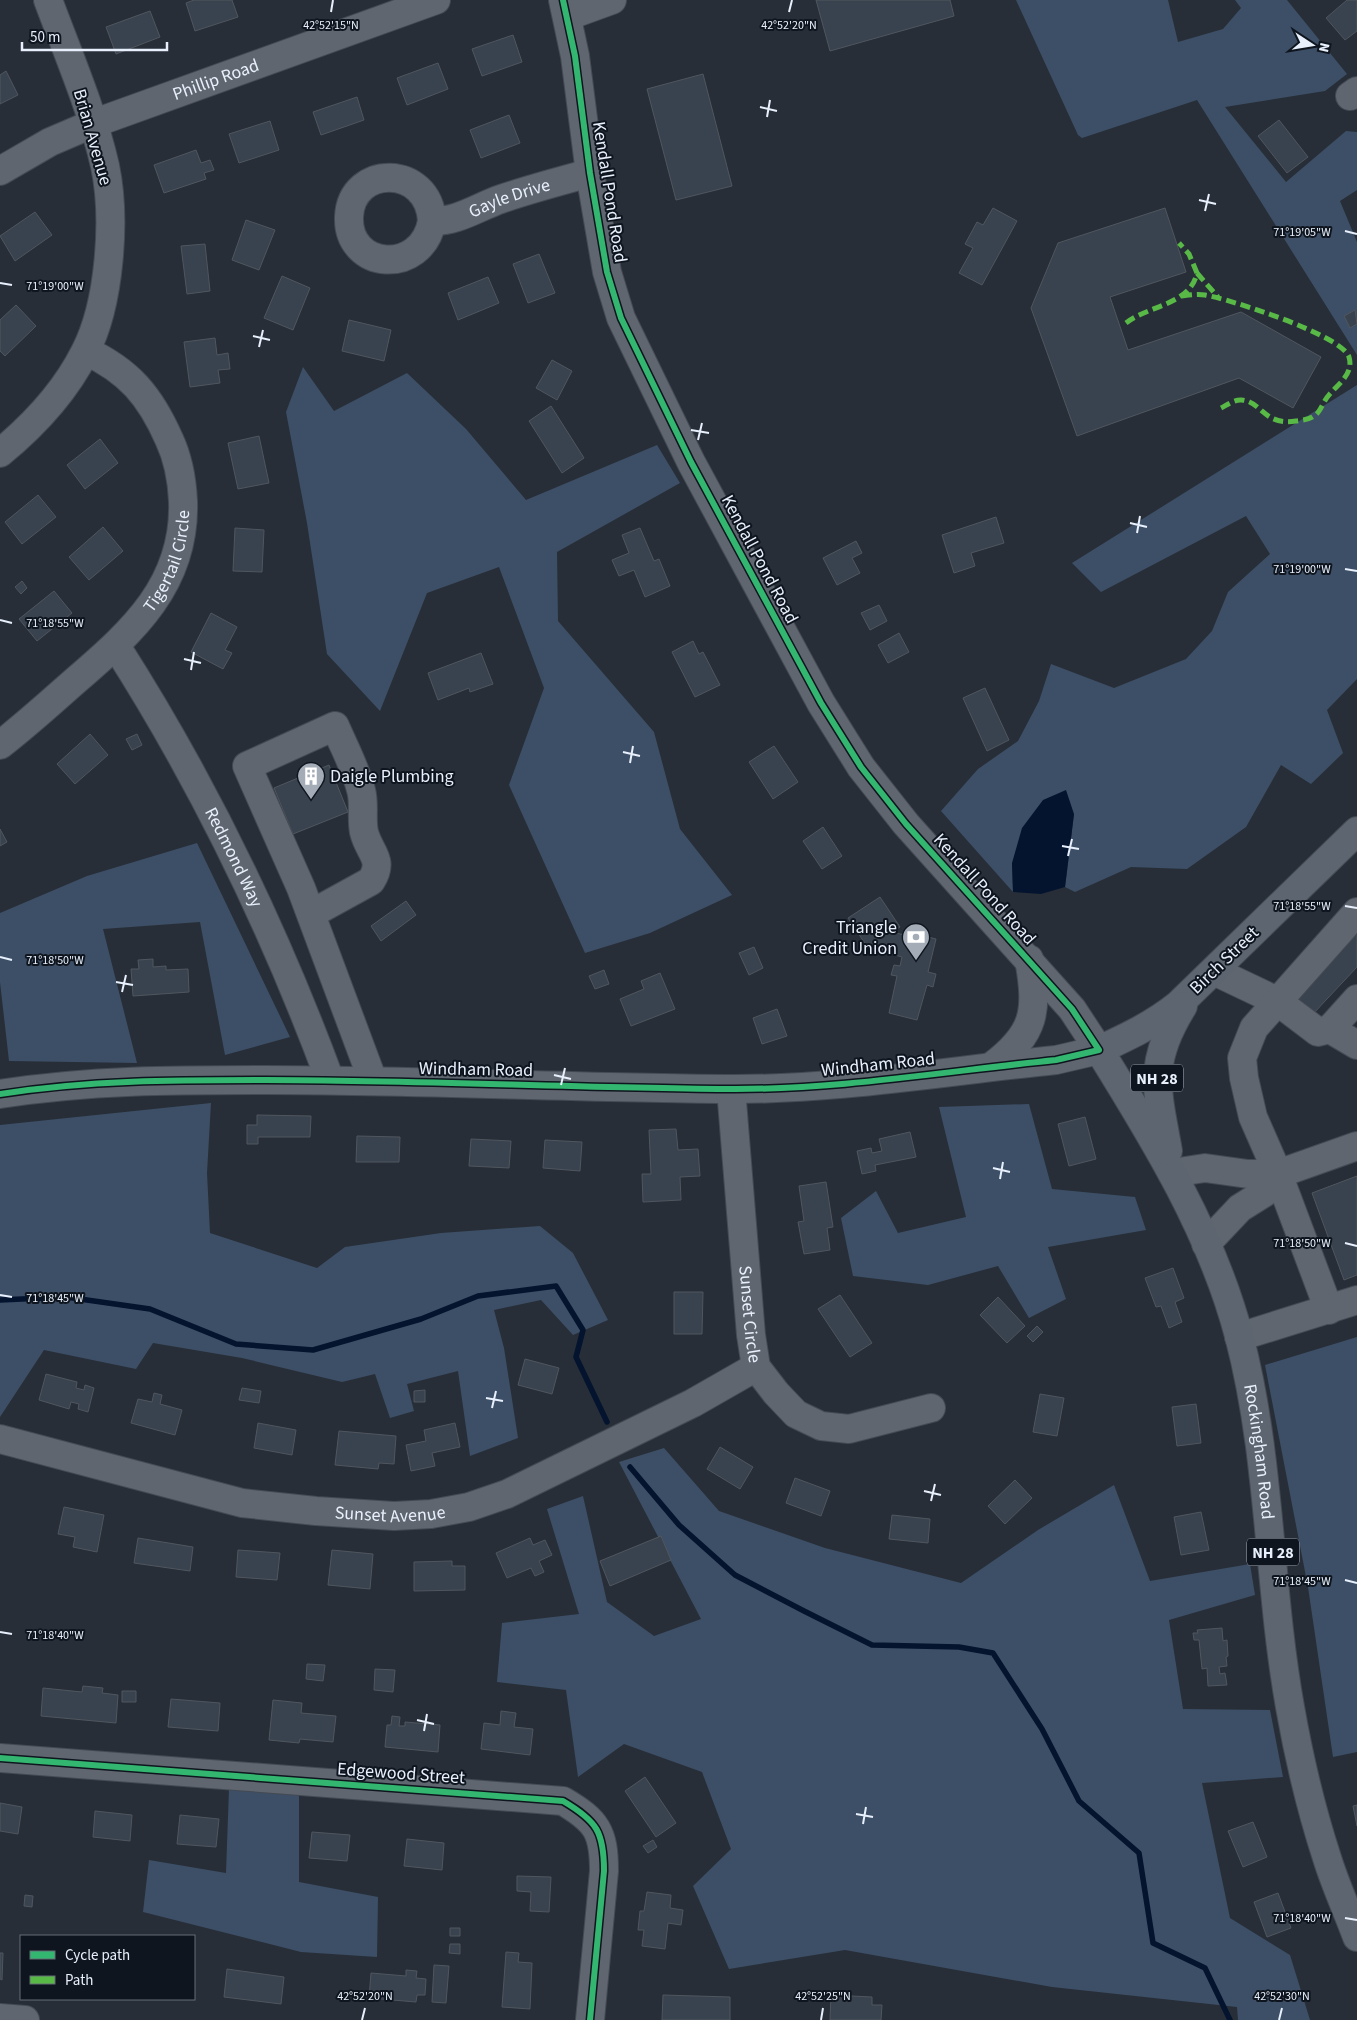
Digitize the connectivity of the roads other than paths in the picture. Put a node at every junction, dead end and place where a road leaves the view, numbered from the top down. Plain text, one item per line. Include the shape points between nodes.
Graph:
1 (48, 0) edge
2 (436, 0) edge
3 (612, 0) edge
4 (566, 8) edge
5 (92, 124) junction
6 (0, 171) edge
7 (590, 173) junction
8 (432, 221) dead end
9 (86, 350) junction
10 (0, 453) edge
11 (116, 646) junction
12 (0, 745) edge
13 (1354, 840) edge
14 (1357, 912) edge
15 (311, 914) junction
16 (1028, 959) junction
17 (1214, 970) junction
18 (1192, 991) junction
19 (1357, 999) edge
20 (1277, 1001) junction
21 (1330, 1029) junction
22 (1357, 1046) edge
23 (1099, 1050) junction
24 (992, 1066) junction
25 (330, 1080) junction
26 (373, 1081) junction
27 (731, 1089) junction
28 (0, 1094) edge
29 (1357, 1146) edge
30 (1172, 1173) junction
31 (1278, 1174) junction
32 (1206, 1244) junction
33 (1357, 1300) edge
34 (1329, 1310) junction
35 (1239, 1337) junction
36 (756, 1367) junction
37 (931, 1408) dead end
38 (0, 1439) edge
39 (0, 1758) edge
40 (1351, 1903) edge
41 (1357, 1937) edge
42 (0, 2018) edge
43 (24, 2020) edge
44 (590, 2020) edge

1 - 5 street, Brian Avenue
2 - 5 street, Phillip Road
3 - 4 street
4 - 7 street, Kendall Pond Road via 576,56
5 - 6 street, Phillip Road via 50,142
5 - 9 street, Brian Avenue via 108,181 111,226 101,302
7 - 8 street, Gayle Drive via 500,199 460,216
7 - 16 street, Kendall Pond Road via 607,272 621,318 691,462 821,704 884,797
9 - 10 street, Brian Avenue via 52,402
9 - 11 street, Tigertail Circle via 122,371 144,393 173,446 183,493 184,518 175,564 153,604
11 - 12 street, Tigertail Circle
11 - 25 street, Redmond Way via 172,738 256,902 298,995
13 - 17 main road, Birch Street / NH 28
14 - 20 street
15 - 15 street via 247,766 335,726 362,791 362,822 378,862 370,881
15 - 26 street
16 - 23 street, Kendall Pond Road via 1072,1009
16 - 24 street via 1033,1000 1028,1027 1022,1040
17 - 18 main road, Birch Street / NH 28
17 - 20 street
18 - 23 main road, Birch Street / NH 28 via 1160,1019
18 - 30 main road, NH 28 via 1169,1029 1158,1065 1160,1104
19 - 21 street
20 - 21 street via 1318,1032
20 - 31 street via 1254,1028 1242,1058 1253,1117
21 - 22 street
23 - 24 street, Windham Road via 1056,1060
23 - 30 main road, Rockingham Road / NH 28
24 - 27 street, Windham Road via 786,1088
25 - 26 street, Windham Road
25 - 28 street, Windham Road via 126,1080 48,1086
26 - 27 street, Windham Road
27 - 36 street, Sunset Circle
29 - 31 street
30 - 31 street via 1205,1168
30 - 32 main road, Rockingham Road / NH 28
31 - 32 street via 1264,1193 1240,1208
31 - 34 street
32 - 35 main road, Rockingham Road / NH 28 via 1222,1281
33 - 34 street
34 - 35 street
35 - 40 main road, Rockingham Road / NH 28 via 1267,1492 1290,1708 1324,1850
36 - 37 street, Sunset Circle via 796,1414 821,1426 849,1429
36 - 38 street, Sunset Avenue via 692,1403 507,1494 469,1507 431,1514 394,1516 242,1503
39 - 44 street, Edgewood Street via 563,1801 583,1813 596,1827 604,1848
40 - 41 main road, Rockingham Road / NH 28
42 - 43 street

